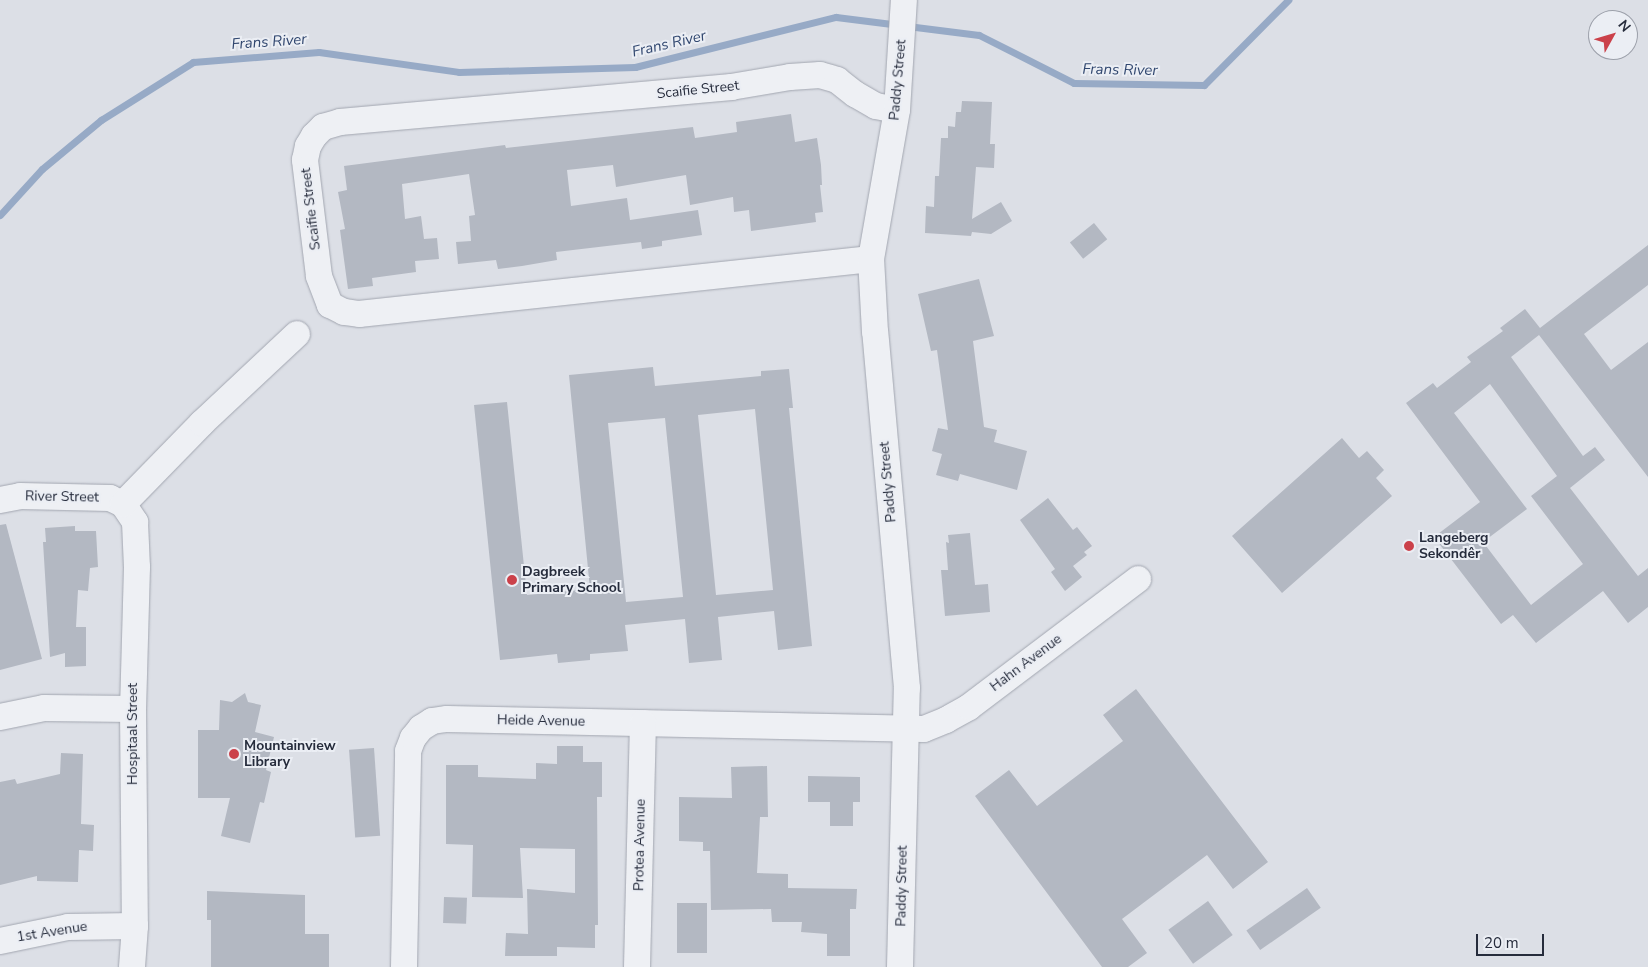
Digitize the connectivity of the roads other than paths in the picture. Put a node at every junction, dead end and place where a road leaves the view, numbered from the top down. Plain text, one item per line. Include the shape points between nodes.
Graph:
1 (904, 0) edge
2 (897, 110) junction
3 (871, 259) junction
4 (297, 334) dead end
5 (0, 500) edge
6 (122, 504) junction
7 (1138, 579) dead end
8 (132, 709) junction
9 (0, 716) edge
10 (643, 723) junction
11 (906, 728) junction
12 (135, 926) junction
13 (0, 941) edge
14 (132, 967) edge
15 (404, 967) edge
16 (637, 967) edge
17 (900, 967) edge

1 - 2 street, Paddy Street
2 - 3 street, Paddy Street
2 - 3 street, Scaifie Street via 876,106 837,80 820,75 790,77 731,87 340,122 323,127 314,136 305,160 320,276 330,305 344,312 359,314
3 - 11 street, Paddy Street via 906,688
4 - 6 street
5 - 6 street, River Street via 20,496 110,498
6 - 8 street, Hospitaal Street via 135,522 137,568
7 - 11 street, Hahn Avenue via 969,707 924,729
8 - 9 street via 44,708
8 - 12 street, Hospitaal Street
10 - 11 street, Heide Avenue
10 - 15 street, Heide Avenue via 446,719 432,721 421,728 408,752
10 - 16 street, Protea Avenue
11 - 17 street, Paddy Street
12 - 13 street, 1st Avenue via 68,927
12 - 14 street, Hospitaal Street

